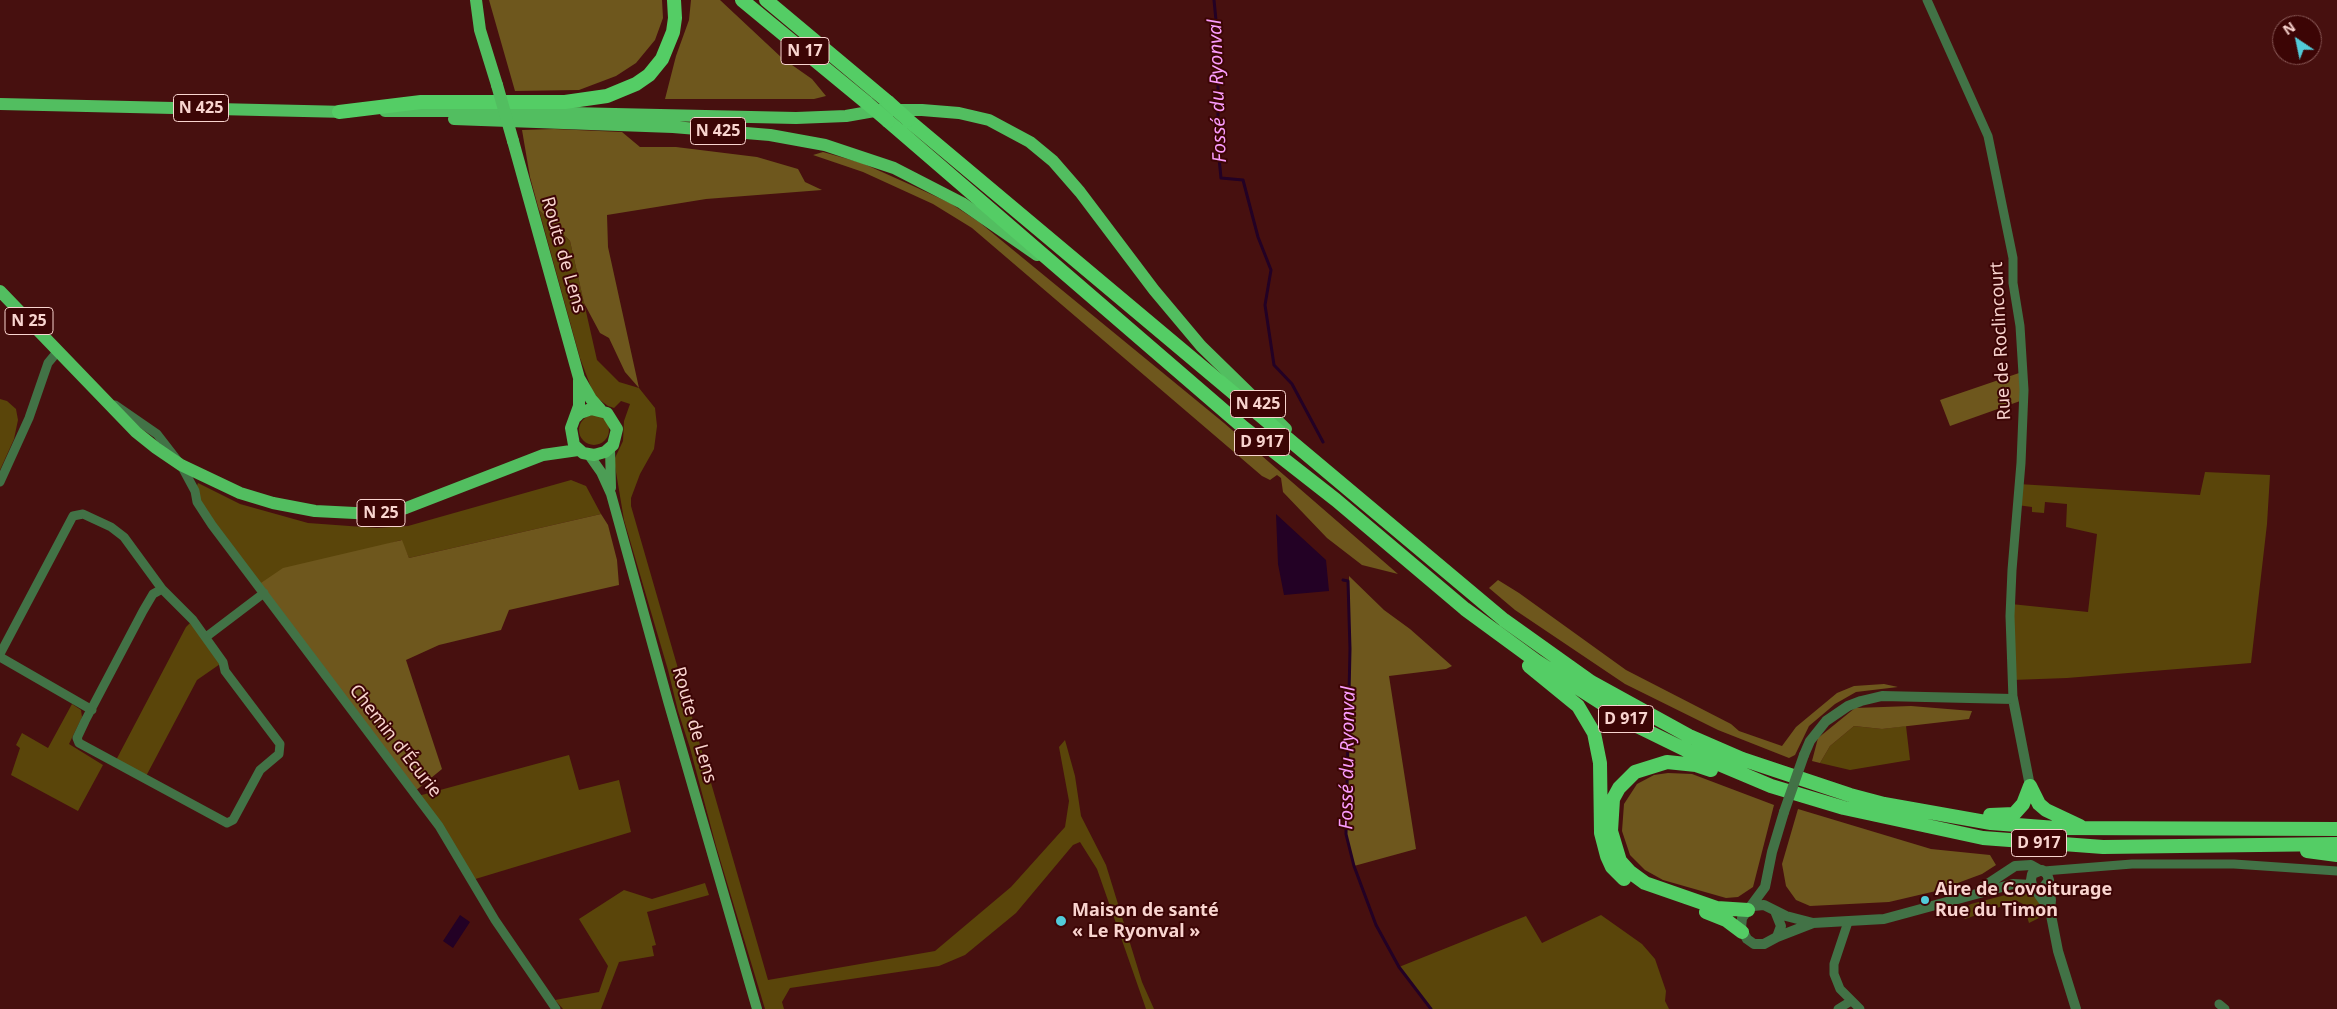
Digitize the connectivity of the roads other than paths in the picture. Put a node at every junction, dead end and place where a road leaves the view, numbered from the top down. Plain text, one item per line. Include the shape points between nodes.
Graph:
1 (470, 0) edge
2 (476, 0) edge
3 (674, 0) edge
4 (742, 0) edge
5 (766, 0) edge
6 (1927, 0) edge
7 (480, 30) junction
8 (888, 102) joint
9 (867, 103) joint
10 (0, 104) edge
11 (339, 112) junction
12 (1062, 271) junction
13 (0, 291) edge
14 (58, 350) junction
15 (579, 378) junction
16 (600, 410) junction
17 (576, 418) junction
18 (610, 449) junction
19 (583, 452) junction
20 (1314, 462) junction
21 (181, 465) junction
22 (207, 477) junction
23 (0, 482) edge
24 (195, 491) junction
25 (611, 494) junction
26 (162, 589) junction
27 (264, 593) junction
28 (1465, 609) junction
29 (206, 637) junction
30 (0, 656) edge
31 (2014, 700) junction
32 (92, 710) junction
33 (2030, 786) junction
34 (1941, 815) junction
35 (1921, 826) junction
36 (2085, 828) junction
37 (2337, 829) edge
38 (2337, 844) edge
39 (2159, 847) junction
40 (2337, 855) edge
41 (2042, 870) junction
42 (2065, 871) junction
43 (2337, 871) edge
44 (2048, 883) junction
45 (2034, 886) junction
46 (1766, 887) junction
47 (1972, 893) junction
48 (1750, 908) junction
49 (1774, 909) junction
50 (2050, 910) junction
51 (1848, 922) junction
52 (1813, 923) junction
53 (1742, 932) junction
54 (1777, 937) junction
55 (1851, 1001) junction
56 (556, 1009) edge
57 (757, 1009) edge
58 (1838, 1009) edge
59 (1860, 1009) edge
60 (2076, 1009) edge

1 - 7 street
2 - 7 main road, Route de Lens
3 - 11 highway via 673,32 662,59 650,75 607,96 565,102 421,102
4 - 9 highway, N 17
5 - 8 highway, N 17
6 - 31 street, Rue de Roclincourt via 1988,136 2013,258 2024,390 2011,588
7 - 15 main road, Route de Lens, bridge
8 - 20 highway, D 917, bridge
9 - 12 highway, D 917, bridge
10 - 11 main road, N 425
11 - 12 main road, N 425 via 673,127 770,135 825,145 894,168 962,203
11 - 20 main road, N 425 via 489,111 796,118 846,116 880,110 922,110 989,120 1030,142 1053,161 1194,339 1244,391 1290,432
12 - 28 highway, D 917 via 1244,428 1336,500
13 - 14 main road, N 25
14 - 21 main road, N 25 via 136,432
14 - 23 street via 48,363 29,418
15 - 16 main road
15 - 17 main road
16 - 17 main road via 586,410
16 - 18 main road via 612,417 617,429 616,440
17 - 19 main road via 570,434
18 - 19 main road via 600,455
18 - 25 main road
19 - 22 main road, N 25 via 543,455 406,508 375,514 315,511 274,503
19 - 25 main road, Route de Lens via 601,472
20 - 34 highway, D 917 via 1510,625 1591,682 1637,709 1714,747 1766,768 1850,795
21 - 22 main road, N 25
21 - 24 street, Chemin d'Écurie
22 - 24 street via 198,483
24 - 27 street, Chemin d'Écurie via 212,525
25 - 57 main road, Route de Lens
26 - 29 street
26 - 30 street via 124,537 83,514 73,516
26 - 32 street via 154,594 143,611
27 - 29 street
27 - 56 street, Chemin d'Écurie via 439,826 495,920
28 - 35 highway, D 917 via 1590,697 1639,727 1688,751 1771,786
28 - 53 highway via 1484,632 1568,696 1590,724 1600,763 1601,833 1607,856 1617,873 1643,891 1717,916
29 - 32 street via 223,662 225,671 280,744 279,754 260,770 233,820 227,823 79,744 77,738
30 - 32 street
31 - 33 street
31 - 46 street, bridge via 1882,696 1848,706 1826,721 1810,741 1804,755 1772,852
33 - 34 highway via 2023,804 2014,814
33 - 36 highway via 2046,810
34 - 36 highway, D 917 via 2024,826
35 - 39 highway, D 917 via 2014,841
35 - 48 highway via 1891,826 1814,808 1696,765 1667,762 1635,772 1619,788 1611,810 1610,831 1625,868 1663,891 1717,908
36 - 37 highway, D 917
38 - 39 highway, D 917
39 - 40 highway via 2307,851
41 - 42 street
41 - 44 street via 2048,876
41 - 45 street via 2031,876
41 - 47 street via 2031,865 2016,866
42 - 43 street via 2132,864 2234,864
42 - 44 street
44 - 45 street via 2042,888
44 - 50 street
45 - 47 street via 2013,884
45 - 50 street
46 - 48 street
46 - 49 street
47 - 51 street via 1884,919
48 - 49 street via 1764,905
48 - 53 street via 1742,918
49 - 52 street
49 - 54 street via 1781,926
50 - 60 street via 2058,951
51 - 52 street
51 - 55 street via 1834,964 1834,974 1840,989
52 - 54 street
53 - 54 street via 1759,945
55 - 58 street
55 - 59 street

